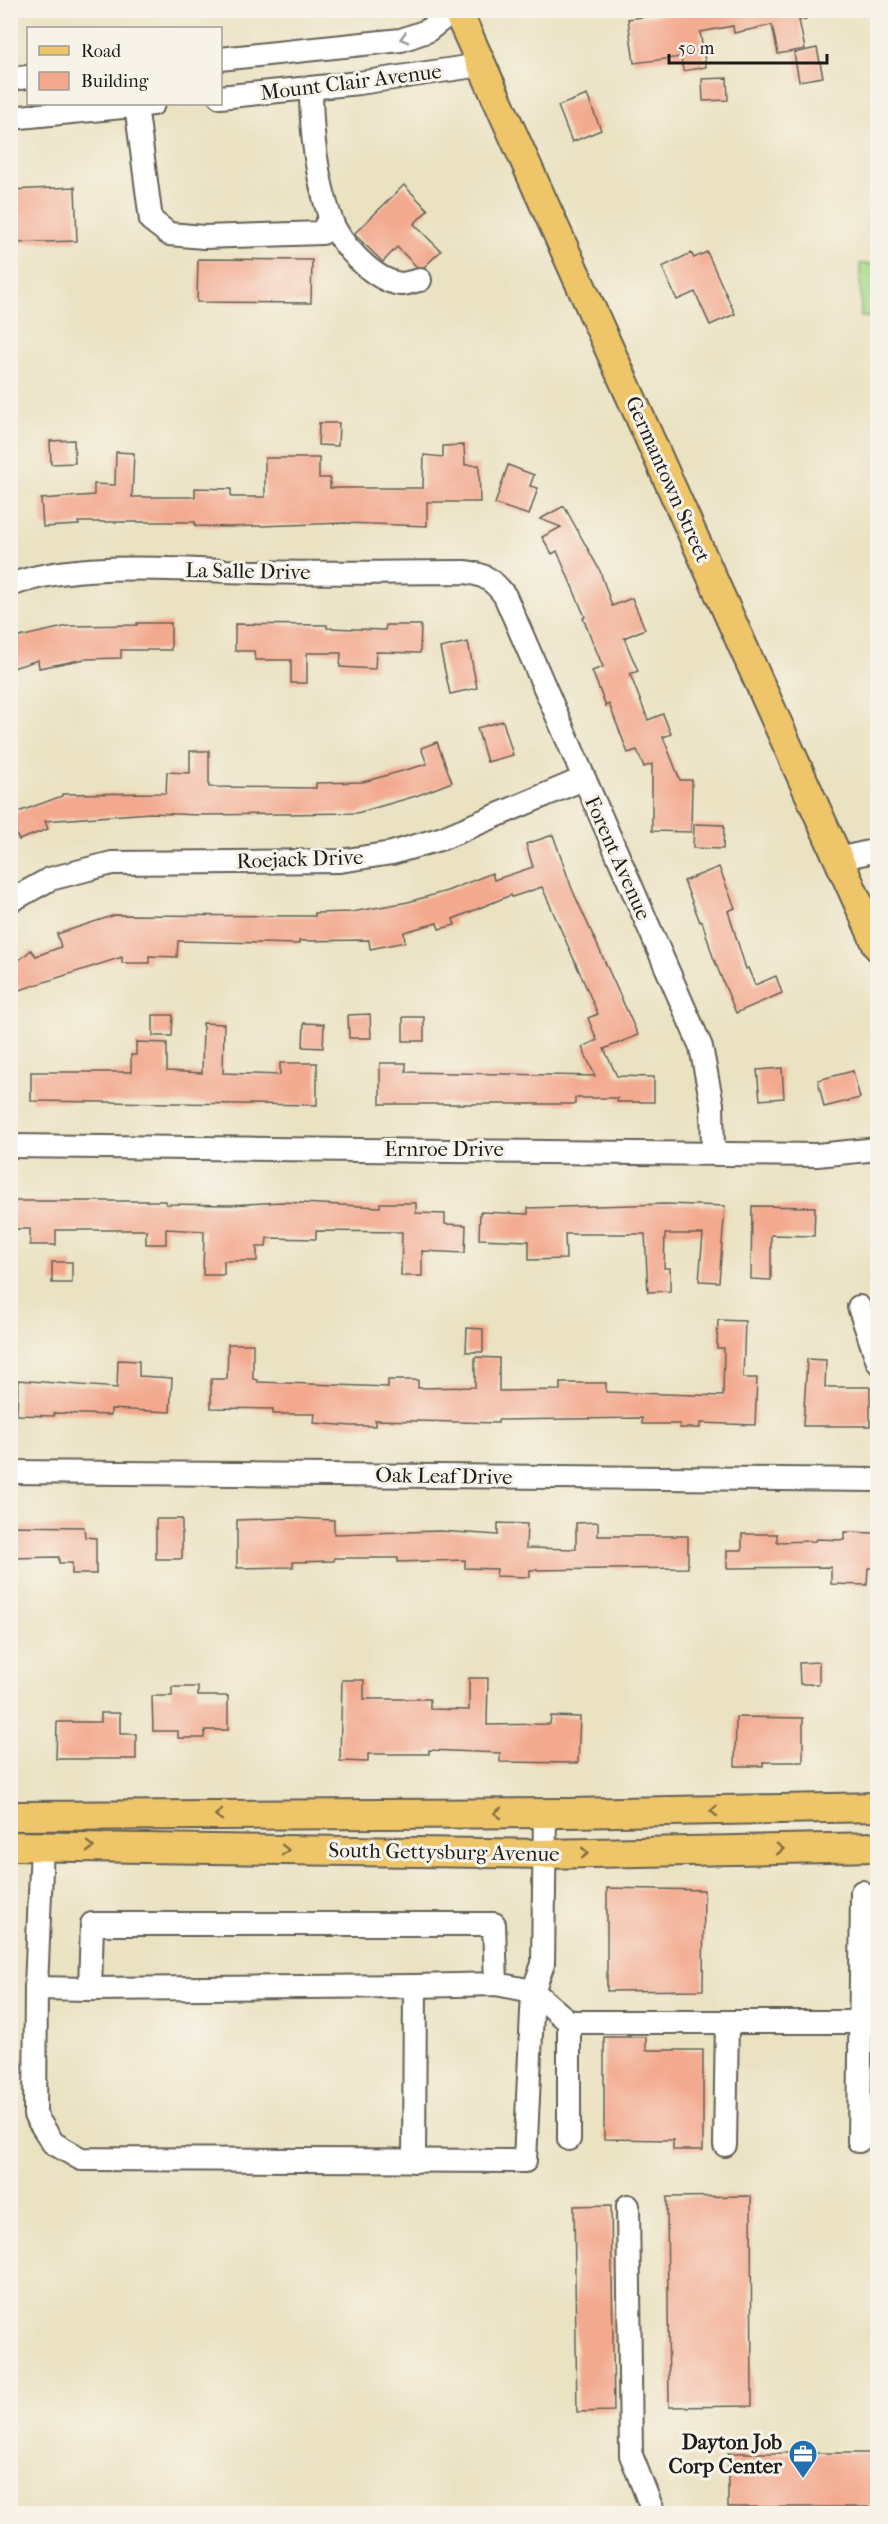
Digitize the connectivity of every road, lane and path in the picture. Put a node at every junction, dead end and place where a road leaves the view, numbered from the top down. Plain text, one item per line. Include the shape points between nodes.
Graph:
1 (456, 10) edge
2 (222, 59) edge
3 (481, 65) junction
4 (27, 77) edge
5 (10, 79) edge
6 (311, 88) junction
7 (222, 97) edge
8 (135, 105) edge
9 (145, 105) edge
10 (10, 118) edge
11 (330, 217) junction
12 (420, 280) dead end
13 (487, 576) joint
14 (10, 585) edge
15 (583, 779) junction
16 (878, 850) edge
17 (838, 859) junction
18 (10, 901) edge
19 (876, 939) edge
20 (10, 1146) edge
21 (878, 1149) edge
22 (713, 1152) junction
23 (859, 1307) dead end
24 (878, 1362) edge
25 (10, 1472) edge
26 (878, 1480) edge
27 (878, 1807) edge
28 (545, 1813) junction
29 (10, 1816) edge
30 (10, 1846) edge
31 (42, 1846) junction
32 (878, 1847) edge
33 (545, 1854) junction
34 (862, 1892) dead end
35 (496, 1984) junction
36 (415, 1986) junction
37 (36, 1988) junction
38 (90, 1989) junction
39 (533, 1991) junction
40 (569, 2022) junction
41 (727, 2022) junction
42 (869, 2022) edge
43 (569, 2139) dead end
44 (859, 2141) dead end
45 (725, 2145) dead end
46 (414, 2161) junction
47 (628, 2206) dead end
48 (654, 2514) edge

1 -> 2 street, Mount Clair Avenue via 427,30 401,40
1 - 3 main road, Germantown Street
3 - 6 street, Mount Clair Avenue
3 - 17 main road, Germantown Street
4 - 5 street
6 - 7 street, Mount Clair Avenue
6 - 11 street via 311,126 320,186
8 - 10 street
9 - 11 street via 151,220 169,234 204,237 322,232
11 - 12 street via 335,234 368,269 400,284
13 - 14 street, La Salle Drive via 465,572 124,569 60,574
13 - 15 street, Forent Avenue via 506,596
15 - 18 street, Roejack Drive via 443,838 392,853 339,861 112,863 50,879
15 - 22 street, Forent Avenue via 700,1047 712,1104
16 - 17 street
17 - 19 main road, Germantown Street
20 - 22 street, Ernroe Drive
21 - 22 street, Ernroe Drive via 817,1155
23 - 24 street
25 - 26 street, Oak Leaf Drive
27 -> 28 main road, South Gettysburg Avenue
28 -> 29 main road, South Gettysburg Avenue
28 - 33 street
30 - 31 main road, South Gettysburg Avenue
31 -> 33 main road, South Gettysburg Avenue
31 - 37 street
33 -> 32 main road, South Gettysburg Avenue
33 - 39 street via 543,1964
34 - 42 street
35 - 36 street
35 - 38 street via 494,1924 92,1924
35 - 39 street
36 - 38 street
36 - 46 street
37 - 38 street
37 - 46 street via 35,2115 53,2143 81,2159
39 - 40 street
39 - 46 street via 525,2161
40 - 41 street
40 - 43 street
41 - 42 street
41 - 45 street
42 - 44 street
47 - 48 street via 631,2455

